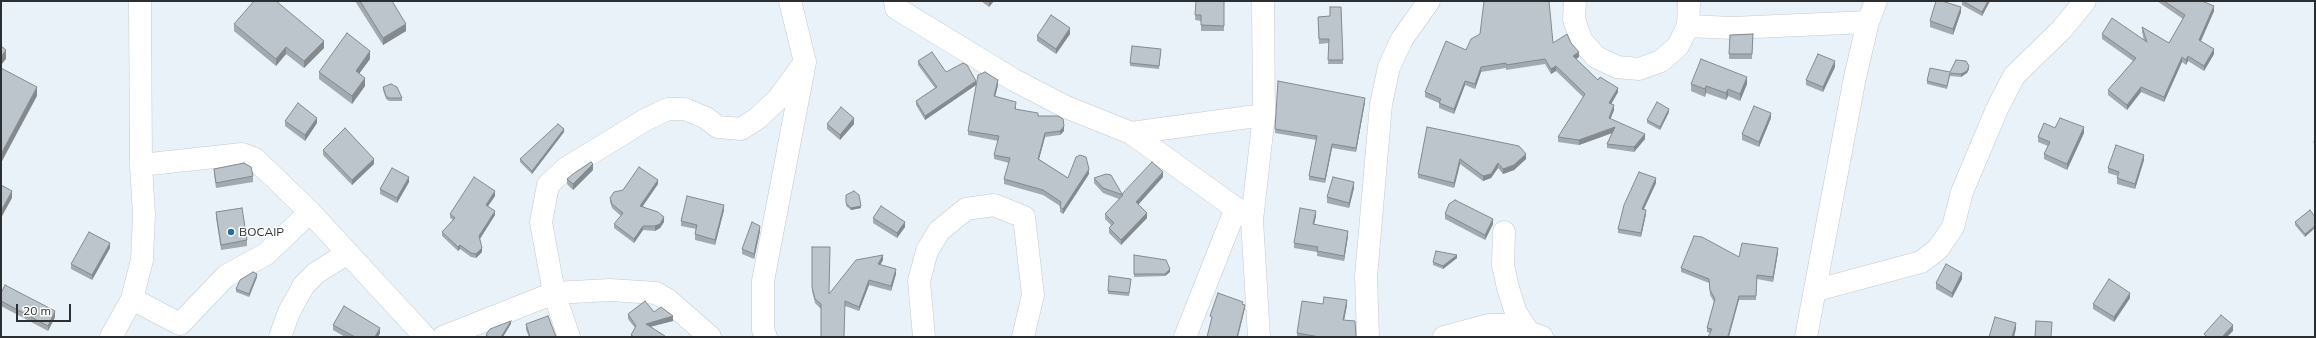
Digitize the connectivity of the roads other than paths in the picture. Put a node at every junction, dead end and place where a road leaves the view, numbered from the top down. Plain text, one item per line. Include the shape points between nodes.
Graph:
1 (140, 1) edge
2 (790, 1) edge
3 (895, 1) edge
4 (1263, 1) edge
5 (1429, 1) edge
6 (1576, 1) edge
7 (1689, 1) edge
8 (1876, 1) edge
9 (2085, 1) edge
10 (1868, 22) junction
11 (1688, 26) junction
12 (805, 62) junction
13 (1264, 115) junction
14 (1131, 133) junction
15 (140, 165) junction
16 (310, 212) junction
17 (1244, 214) junction
18 (1504, 232) dead end
19 (348, 253) junction
20 (1817, 290) junction
21 (554, 292) junction
22 (132, 299) junction
23 (183, 331) edge
24 (1535, 334) edge
25 (111, 337) edge
26 (280, 337) edge
27 (425, 337) edge
28 (443, 337) edge
29 (569, 337) edge
30 (710, 337) edge
31 (766, 337) edge
32 (924, 337) edge
33 (1023, 337) edge
34 (1185, 337) edge
35 (1259, 337) edge
36 (1368, 337) edge
37 (1444, 337) edge
38 (1806, 337) edge

1 - 15 street
2 - 12 street
3 - 14 street via 896,8 1014,80 1066,107
4 - 13 street
5 - 36 street via 1402,40 1389,67 1381,104 1366,277
6 - 11 street via 1574,18 1582,40 1596,57 1617,67 1640,69 1661,61 1678,46
7 - 11 street
8 - 10 street
9 - 20 street via 2062,29 2014,76 1997,109 1962,192 1953,227 1938,249 1921,262
10 - 11 street via 1732,28
10 - 20 street via 1855,77
12 - 21 street via 778,99 758,118 741,129 718,127 706,118 685,109 668,109 564,169 548,185 541,222
12 - 31 street via 763,281 763,330
13 - 14 street
13 - 17 street
14 - 17 street
15 - 16 street via 242,154 255,159
15 - 22 street via 144,215 142,260
16 - 19 street
16 - 23 street via 266,254 226,276
17 - 34 street
17 - 35 street
18 - 24 street via 1503,265 1508,288 1516,313
19 - 26 street via 316,273 304,285 289,312
19 - 27 street
20 - 38 street
21 - 28 street
21 - 29 street
21 - 30 street via 610,290 656,293 668,300
22 - 23 street
22 - 25 street
24 - 37 street via 1509,325 1488,325
32 - 33 street via 919,281 927,251 938,231 966,209 994,205 1024,217 1033,295

